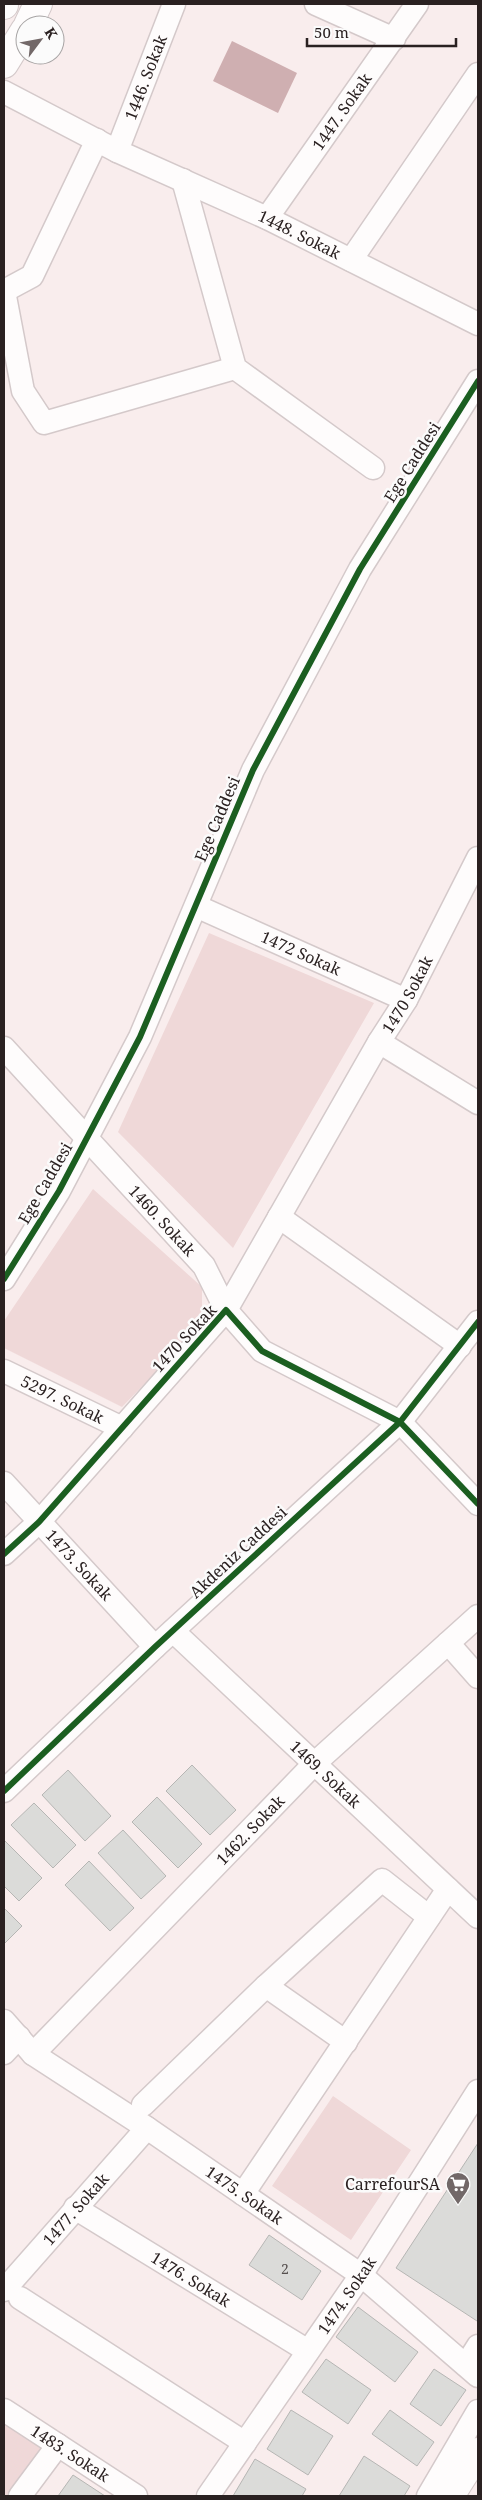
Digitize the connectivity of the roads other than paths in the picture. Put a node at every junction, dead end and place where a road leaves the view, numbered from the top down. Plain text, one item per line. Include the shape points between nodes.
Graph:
1 (174, 4) edge
2 (316, 4) edge
3 (416, 4) edge
4 (394, 39) junction
5 (15, 46) edge
6 (4, 64) edge
7 (478, 74) edge
8 (4, 92) edge
9 (97, 140) junction
10 (117, 151) junction
11 (183, 180) junction
12 (267, 218) junction
13 (351, 260) junction
14 (4, 291) edge
15 (478, 324) edge
16 (234, 368) junction
17 (478, 381) edge
18 (373, 468) dead end
19 (478, 858) edge
20 (196, 906) junction
21 (406, 1000) junction
22 (379, 1042) junction
23 (4, 1048) edge
24 (478, 1103) edge
25 (87, 1138) junction
26 (279, 1217) junction
27 (4, 1279) edge
28 (226, 1310) junction
29 (478, 1322) edge
30 (460, 1346) junction
31 (4, 1371) edge
32 (400, 1422) junction
33 (122, 1428) junction
34 (4, 1483) edge
35 (478, 1504) edge
36 (39, 1522) junction
37 (4, 1554) edge
38 (478, 1616) edge
39 (173, 1631) junction
40 (448, 1643) junction
41 (155, 1647) junction
42 (478, 1677) edge
43 (315, 1763) junction
44 (4, 1791) edge
45 (448, 1889) junction
46 (430, 1917) junction
47 (478, 1918) edge
48 (266, 1986) junction
49 (15, 2041) edge
50 (346, 2042) junction
51 (478, 2091) edge
52 (143, 2105) dead end
53 (147, 2128) junction
54 (243, 2194) junction
55 (75, 2208) junction
56 (361, 2275) junction
57 (12, 2294) edge
58 (478, 2346) edge
59 (308, 2351) junction
60 (472, 2370) edge
61 (4, 2410) edge
62 (478, 2411) edge
63 (245, 2443) junction
64 (58, 2445) junction
65 (478, 2452) edge
66 (20, 2496) edge
67 (136, 2496) edge
68 (208, 2496) edge
69 (428, 2496) edge
70 (450, 2496) edge

1 - 10 street, 1446. Sokak
2 - 4 street
3 - 4 street, 1447. Sokak
4 - 12 street, 1447. Sokak
5 - 6 main road
7 - 13 street
8 - 9 street, 1448. Sokak
9 - 10 street, 1448. Sokak
9 - 14 street via 32,276
10 - 11 street, 1448. Sokak
11 - 12 street, 1448. Sokak
11 - 16 street
12 - 13 street, 1448. Sokak
13 - 15 street, 1448. Sokak
14 - 16 street via 24,391 44,424
16 - 18 street
17 - 20 street, Ege Caddesi via 360,569 253,770
19 - 21 street, 1470 Sokak
20 - 21 street, 1472 Sokak
20 - 25 street, Ege Caddesi via 140,1037
21 - 22 street, 1470 Sokak
22 - 24 street
22 - 26 street, 1470 Sokak
23 - 25 street, 1460. Sokak
25 - 27 street, Ege Caddesi via 59,1191
25 - 28 street, 1460. Sokak via 204,1266
26 - 28 street, 1470 Sokak
26 - 30 street
28 - 32 street, 1470 Sokak via 262,1351
28 - 33 street, 1470 Sokak
29 - 30 street, Akdeniz Caddesi
30 - 32 street, Akdeniz Caddesi
31 - 33 street, 5297. Sokak
32 - 35 street, 1470 Sokak
32 - 39 street, Akdeniz Caddesi
33 - 36 street, 1470 Sokak
34 - 36 street, 1473. Sokak
36 - 37 street, 1470 Sokak
36 - 41 street, 1473. Sokak
38 - 40 street, 1462. Sokak
39 - 41 street, Akdeniz Caddesi
39 - 43 street, 1469. Sokak
40 - 42 street
40 - 43 street, 1462. Sokak
41 - 44 street, Akdeniz Caddesi
43 - 45 street, 1469. Sokak
43 - 49 street, 1462. Sokak
45 - 46 street
45 - 47 street, 1469. Sokak
46 - 48 street via 382,1880
46 - 50 street
48 - 50 street
48 - 52 street
49 - 53 street, 1475. Sokak
50 - 54 street
51 - 56 street, 1474. Sokak
53 - 54 street, 1475. Sokak
53 - 55 street, 1477. Sokak
54 - 56 street, 1475. Sokak
55 - 57 street, 1477. Sokak
55 - 59 street, 1476. Sokak
56 - 59 street, 1474. Sokak
56 - 60 street, 1475. Sokak
57 - 63 street
58 - 60 street
59 - 63 street, 1474. Sokak
61 - 64 street, 1483. Sokak
62 - 69 street
63 - 68 street, 1474. Sokak
64 - 66 street
64 - 67 street, 1483. Sokak
65 - 70 main road

